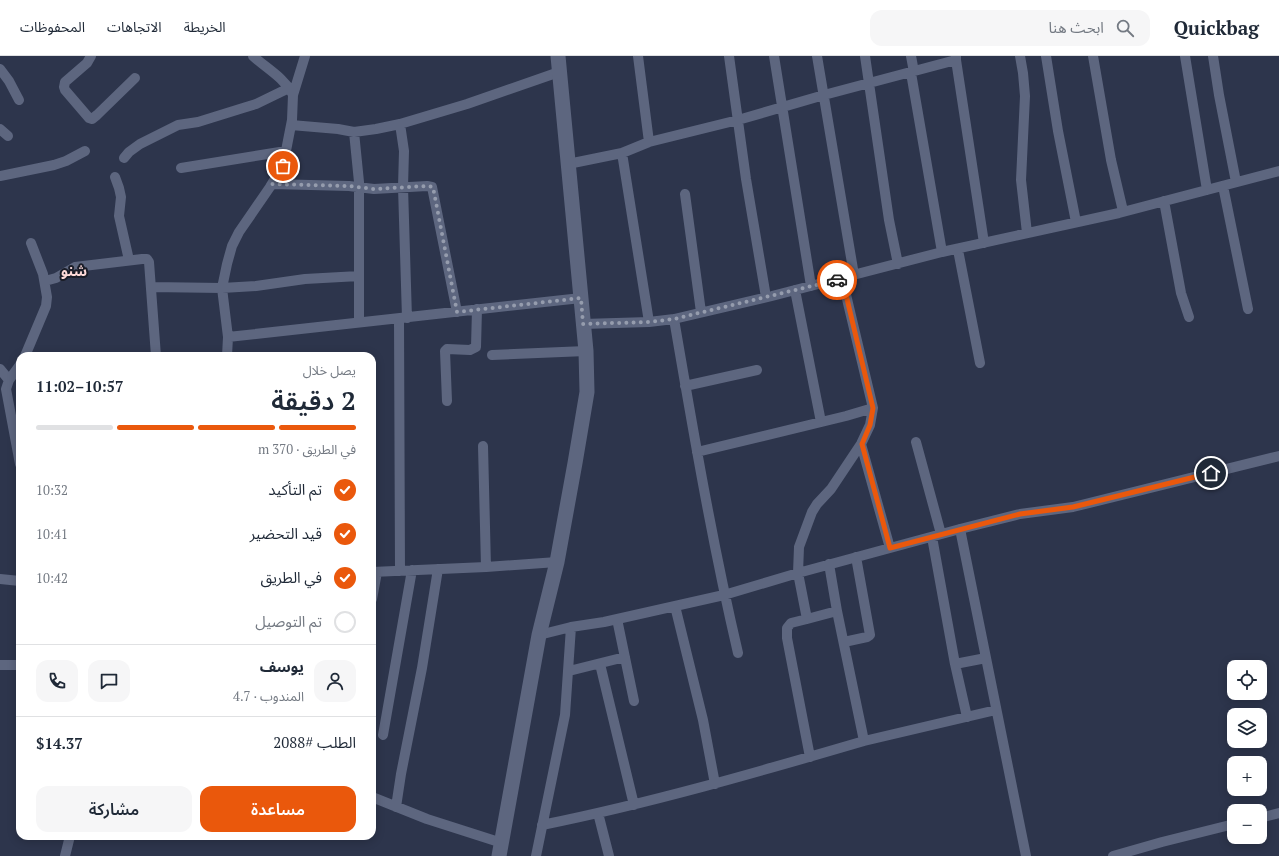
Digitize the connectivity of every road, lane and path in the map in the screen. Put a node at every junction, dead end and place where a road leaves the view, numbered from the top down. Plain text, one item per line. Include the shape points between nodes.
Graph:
1 (91, 56) edge
2 (253, 56) edge
3 (305, 56) edge
4 (558, 56) edge
5 (638, 56) edge
6 (729, 56) edge
7 (774, 56) edge
8 (817, 56) edge
9 (865, 56) edge
10 (911, 56) edge
11 (1020, 56) edge
12 (1046, 56) edge
13 (1093, 56) edge
14 (1185, 56) edge
15 (1213, 56) edge
16 (956, 58) edge
17 (0, 69) edge
18 (559, 72) junction
19 (912, 73) junction
20 (135, 78) dead end
21 (868, 83) junction
22 (291, 91) junction
23 (824, 95) junction
24 (19, 100) dead end
25 (782, 108) junction
26 (738, 120) junction
27 (400, 124) junction
28 (291, 125) junction
29 (0, 129) edge
30 (354, 132) junction
31 (8, 136) dead end
32 (649, 142) junction
33 (85, 151) dead end
34 (286, 151) junction
35 (622, 153) junction
36 (124, 158) dead end
37 (568, 164) junction
38 (181, 168) dead end
39 (1279, 171) edge
40 (0, 176) edge
41 (115, 177) dead end
42 (1236, 182) junction
43 (272, 184) junction
44 (1223, 186) junction
45 (403, 187) junction
46 (359, 188) junction
47 (1207, 190) junction
48 (685, 194) dead end
49 (1164, 201) junction
50 (1123, 211) junction
51 (1076, 222) junction
52 (1027, 233) junction
53 (31, 243) dead end
54 (984, 243) junction
55 (958, 250) junction
56 (942, 252) junction
57 (129, 260) junction
58 (898, 264) junction
59 (854, 275) junction
60 (359, 276) junction
61 (842, 278) junction
62 (45, 281) junction
63 (811, 286) junction
64 (151, 287) junction
65 (222, 288) junction
66 (795, 290) junction
67 (766, 297) junction
68 (581, 298) junction
69 (477, 309) junction
70 (1248, 309) dead end
71 (457, 312) junction
72 (701, 312) junction
73 (1189, 317) dead end
74 (403, 319) junction
75 (674, 319) junction
76 (359, 322) junction
77 (649, 322) junction
78 (583, 324) junction
79 (228, 337) junction
80 (586, 351) junction
81 (27, 352) edge
82 (156, 352) edge
83 (227, 352) edge
84 (492, 355) dead end
85 (980, 363) dead end
86 (0, 369) edge
87 (16, 370) edge
88 (757, 370) dead end
89 (9, 380) junction
90 (685, 386) junction
91 (447, 401) dead end
92 (873, 408) junction
93 (821, 422) junction
94 (916, 442) dead end
95 (16, 443) edge
96 (862, 444) junction
97 (483, 446) dead end
98 (697, 452) junction
99 (1279, 456) edge
100 (960, 529) junction
101 (936, 536) junction
102 (890, 548) junction
103 (856, 557) junction
104 (557, 562) junction
105 (829, 564) junction
106 (486, 567) junction
107 (438, 569) junction
108 (412, 570) junction
109 (400, 571) junction
110 (376, 572) edge
111 (798, 573) junction
112 (0, 579) edge
113 (16, 581) edge
114 (724, 595) junction
115 (675, 606) junction
116 (838, 611) junction
117 (808, 619) junction
118 (617, 620) junction
119 (571, 627) junction
120 (539, 635) junction
121 (844, 642) junction
122 (738, 653) dead end
123 (625, 657) junction
124 (986, 658) junction
125 (600, 664) junction
126 (955, 664) junction
127 (0, 665) edge
128 (16, 665) edge
129 (569, 670) junction
130 (634, 701) dead end
131 (996, 710) junction
132 (967, 717) junction
133 (383, 735) dead end
134 (864, 742) junction
135 (810, 757) junction
136 (715, 784) junction
137 (376, 799) edge
138 (634, 805) junction
139 (396, 807) junction
140 (1279, 813) edge
141 (598, 814) junction
142 (1267, 816) edge
143 (542, 825) junction
144 (1227, 826) edge
145 (69, 840) edge
146 (500, 849) edge
147 (65, 856) edge
148 (536, 856) edge
149 (609, 856) edge
150 (1026, 856) edge
151 (1113, 856) edge

1 - 20 street via 88,63 64,85 65,90 89,118 97,115
2 - 22 street
3 - 22 street
4 - 18 main road
5 - 32 street
6 - 26 street
7 - 25 street
8 - 23 street
9 - 21 street
10 - 19 street
11 - 52 street via 1025,96 1021,180
12 - 51 street
13 - 50 street via 1111,160
14 - 47 street
15 - 42 street
16 - 19 street
16 - 54 street
17 - 24 street
18 - 27 street
18 - 37 main road
19 - 21 street
19 - 56 street
21 - 23 street
21 - 58 street
22 - 28 street
22 - 36 street via 198,122 178,125 140,144
23 - 25 street
23 - 59 street
25 - 26 street
25 - 63 street
26 - 32 street
26 - 67 street
27 - 30 street
27 - 45 street via 404,151
28 - 30 street
28 - 34 street
29 - 31 street
30 - 46 street
32 - 35 street
33 - 40 street via 54,165
34 - 38 street
34 - 43 street via 283,166
35 - 37 street
35 - 77 street
37 - 68 main road
39 - 42 street
41 - 57 street via 121,197 120,216
42 - 44 street
43 - 46 street
43 - 65 street via 236,239
44 - 47 street
44 - 70 street
45 - 46 street
45 - 71 street via 433,187
45 - 74 street
46 - 60 street
47 - 49 street
48 - 72 street
49 - 50 street
49 - 73 street via 1181,293
50 - 51 street
51 - 52 street
52 - 54 street
53 - 62 street
54 - 55 street
55 - 56 street
55 - 85 street
56 - 58 street
57 - 62 street via 75,267
57 - 64 street via 148,260
58 - 59 street
59 - 61 street
60 - 65 street
60 - 76 street
61 - 63 street
61 - 92 street
62 - 81 street via 46,306
63 - 66 street
64 - 65 street
64 - 82 street
65 - 79 street
66 - 67 street
66 - 93 street
67 - 72 street
68 - 69 street
68 - 78 main road
69 - 71 street
69 - 91 street via 476,347 470,350 445,351
71 - 74 street
72 - 75 street
74 - 76 street
74 - 109 street
75 - 77 street
75 - 90 street
76 - 79 street
77 - 78 street
78 - 80 main road
79 - 83 street
80 - 84 street
80 - 104 main road via 586,400
86 - 89 street
87 - 89 street
88 - 90 street
89 - 95 street via 6,389
90 - 98 street
92 - 93 street
92 - 96 street via 870,425
93 - 98 street
94 - 101 street
96 - 102 street
96 - 111 street via 812,512 800,546
97 - 106 street
98 - 114 street
99 - 100 street via 1073,507 1020,514
100 - 101 street
100 - 124 street
101 - 102 street
101 - 126 street
102 - 103 street
103 - 105 street
103 - 121 street via 870,635
104 - 106 street
104 - 120 main road
105 - 111 street
105 - 116 street
106 - 107 street
107 - 108 street
107 - 139 street
108 - 109 street
108 - 133 street
109 - 110 street
111 - 114 street
111 - 117 street
112 - 113 street
114 - 115 street
114 - 122 street
115 - 118 street
115 - 136 street via 703,720
116 - 117 street
116 - 121 street
117 - 135 street via 791,623 787,628 787,638
118 - 119 street
118 - 123 street
119 - 120 street
119 - 129 street
120 - 146 main road
121 - 134 street
123 - 125 street
123 - 130 street
124 - 126 street
124 - 131 street
125 - 129 street
125 - 138 street
126 - 132 street
127 - 128 street
129 - 143 street via 565,715
131 - 132 street
131 - 150 street
132 - 134 street
134 - 135 street
135 - 136 street
136 - 138 street
137 - 139 street
138 - 141 street
139 - 146 street
140 - 142 street
141 - 143 street
141 - 149 street
143 - 148 street
144 - 151 street
145 - 147 street

